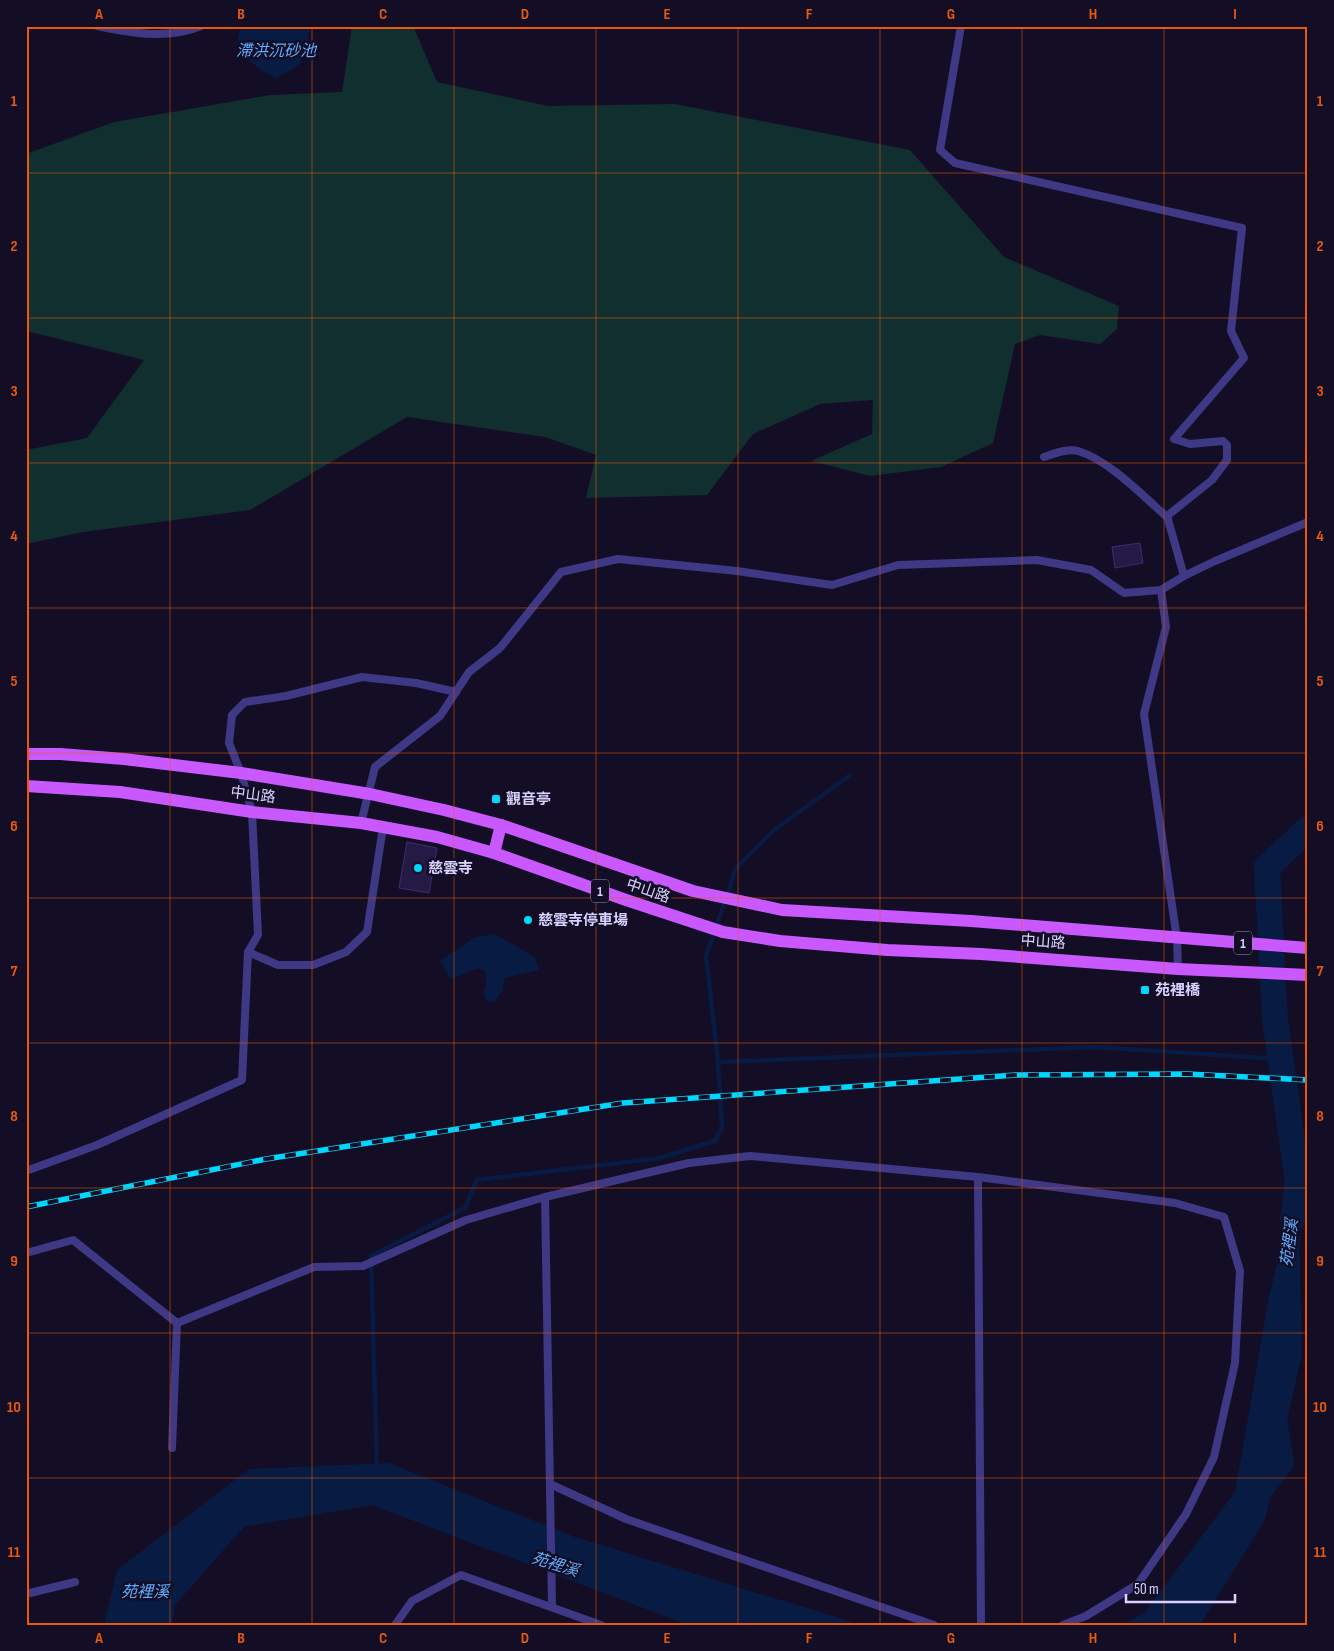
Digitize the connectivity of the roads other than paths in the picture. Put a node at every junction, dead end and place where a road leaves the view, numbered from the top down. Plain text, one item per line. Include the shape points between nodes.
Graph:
1 (98, 26) edge
2 (201, 26) edge
3 (961, 26) edge
4 (1044, 457) dead end
5 (1168, 518) junction
6 (1308, 522) edge
7 (1184, 576) junction
8 (1160, 590) junction
9 (456, 692) junction
10 (26, 754) edge
11 (241, 773) junction
12 (26, 786) edge
13 (370, 794) junction
14 (252, 812) junction
15 (361, 823) junction
16 (501, 825) junction
17 (383, 827) junction
18 (494, 853) junction
19 (1177, 939) junction
20 (1308, 948) edge
21 (248, 952) junction
22 (1178, 969) junction
23 (1308, 975) edge
24 (26, 1171) edge
25 (978, 1177) junction
26 (545, 1197) junction
27 (26, 1253) edge
28 (177, 1323) junction
29 (172, 1448) dead end
30 (550, 1487) junction
31 (75, 1582) dead end
32 (26, 1594) edge
33 (552, 1606) junction
34 (395, 1625) edge
35 (601, 1625) edge
36 (934, 1625) edge
37 (981, 1625) edge
38 (1063, 1625) edge

1 - 2 lane via 143,35 188,32
3 - 5 lane via 940,150 956,163 1242,228 1231,331 1244,358 1174,439 1190,444 1223,441 1227,445 1228,460 1212,480
4 - 5 lane via 1076,450 1127,482
5 - 7 lane
6 - 7 lane
7 - 8 lane
8 - 9 lane via 1124,593 1091,570 1037,560 898,565 832,585 618,559 561,572 500,648 470,672
8 - 19 lane via 1166,627 1144,714
9 - 11 lane via 416,683 362,677 286,696 245,702 232,715 229,743
9 - 13 lane via 440,716 375,767
10 - 11 main road, 中山路 / 1 via 124,759
11 - 13 main road, 中山路 / 1
11 - 14 lane
12 - 14 main road, 中山路 / 1 via 120,792
13 - 15 lane
13 - 16 main road, 中山路 / 1
14 - 15 main road, 中山路 / 1
14 - 21 lane via 258,935
15 - 17 main road, 中山路 / 1
16 - 18 main road
16 - 19 main road, 中山路 / 1 via 693,891 782,910
17 - 18 main road, 中山路 / 1 via 437,837
17 - 21 lane via 367,932 346,952 313,966 278,965
18 - 22 main road, 中山路 / 1 via 723,932 780,941 887,950
19 - 20 main road, 1
19 - 22 lane
21 - 24 lane via 242,1080 97,1145
22 - 23 main road, 1
25 - 26 lane via 750,1156 689,1164
25 - 37 lane
25 - 38 lane via 1175,1203 1224,1218 1240,1271 1235,1363 1214,1457 1186,1514 1138,1584 1086,1616
26 - 28 lane via 466,1220 363,1266 314,1267
26 - 30 lane
27 - 28 lane via 73,1240
28 - 29 lane
30 - 33 lane
30 - 36 lane via 626,1519
31 - 32 lane
33 - 34 lane via 461,1575 412,1601
33 - 35 lane

